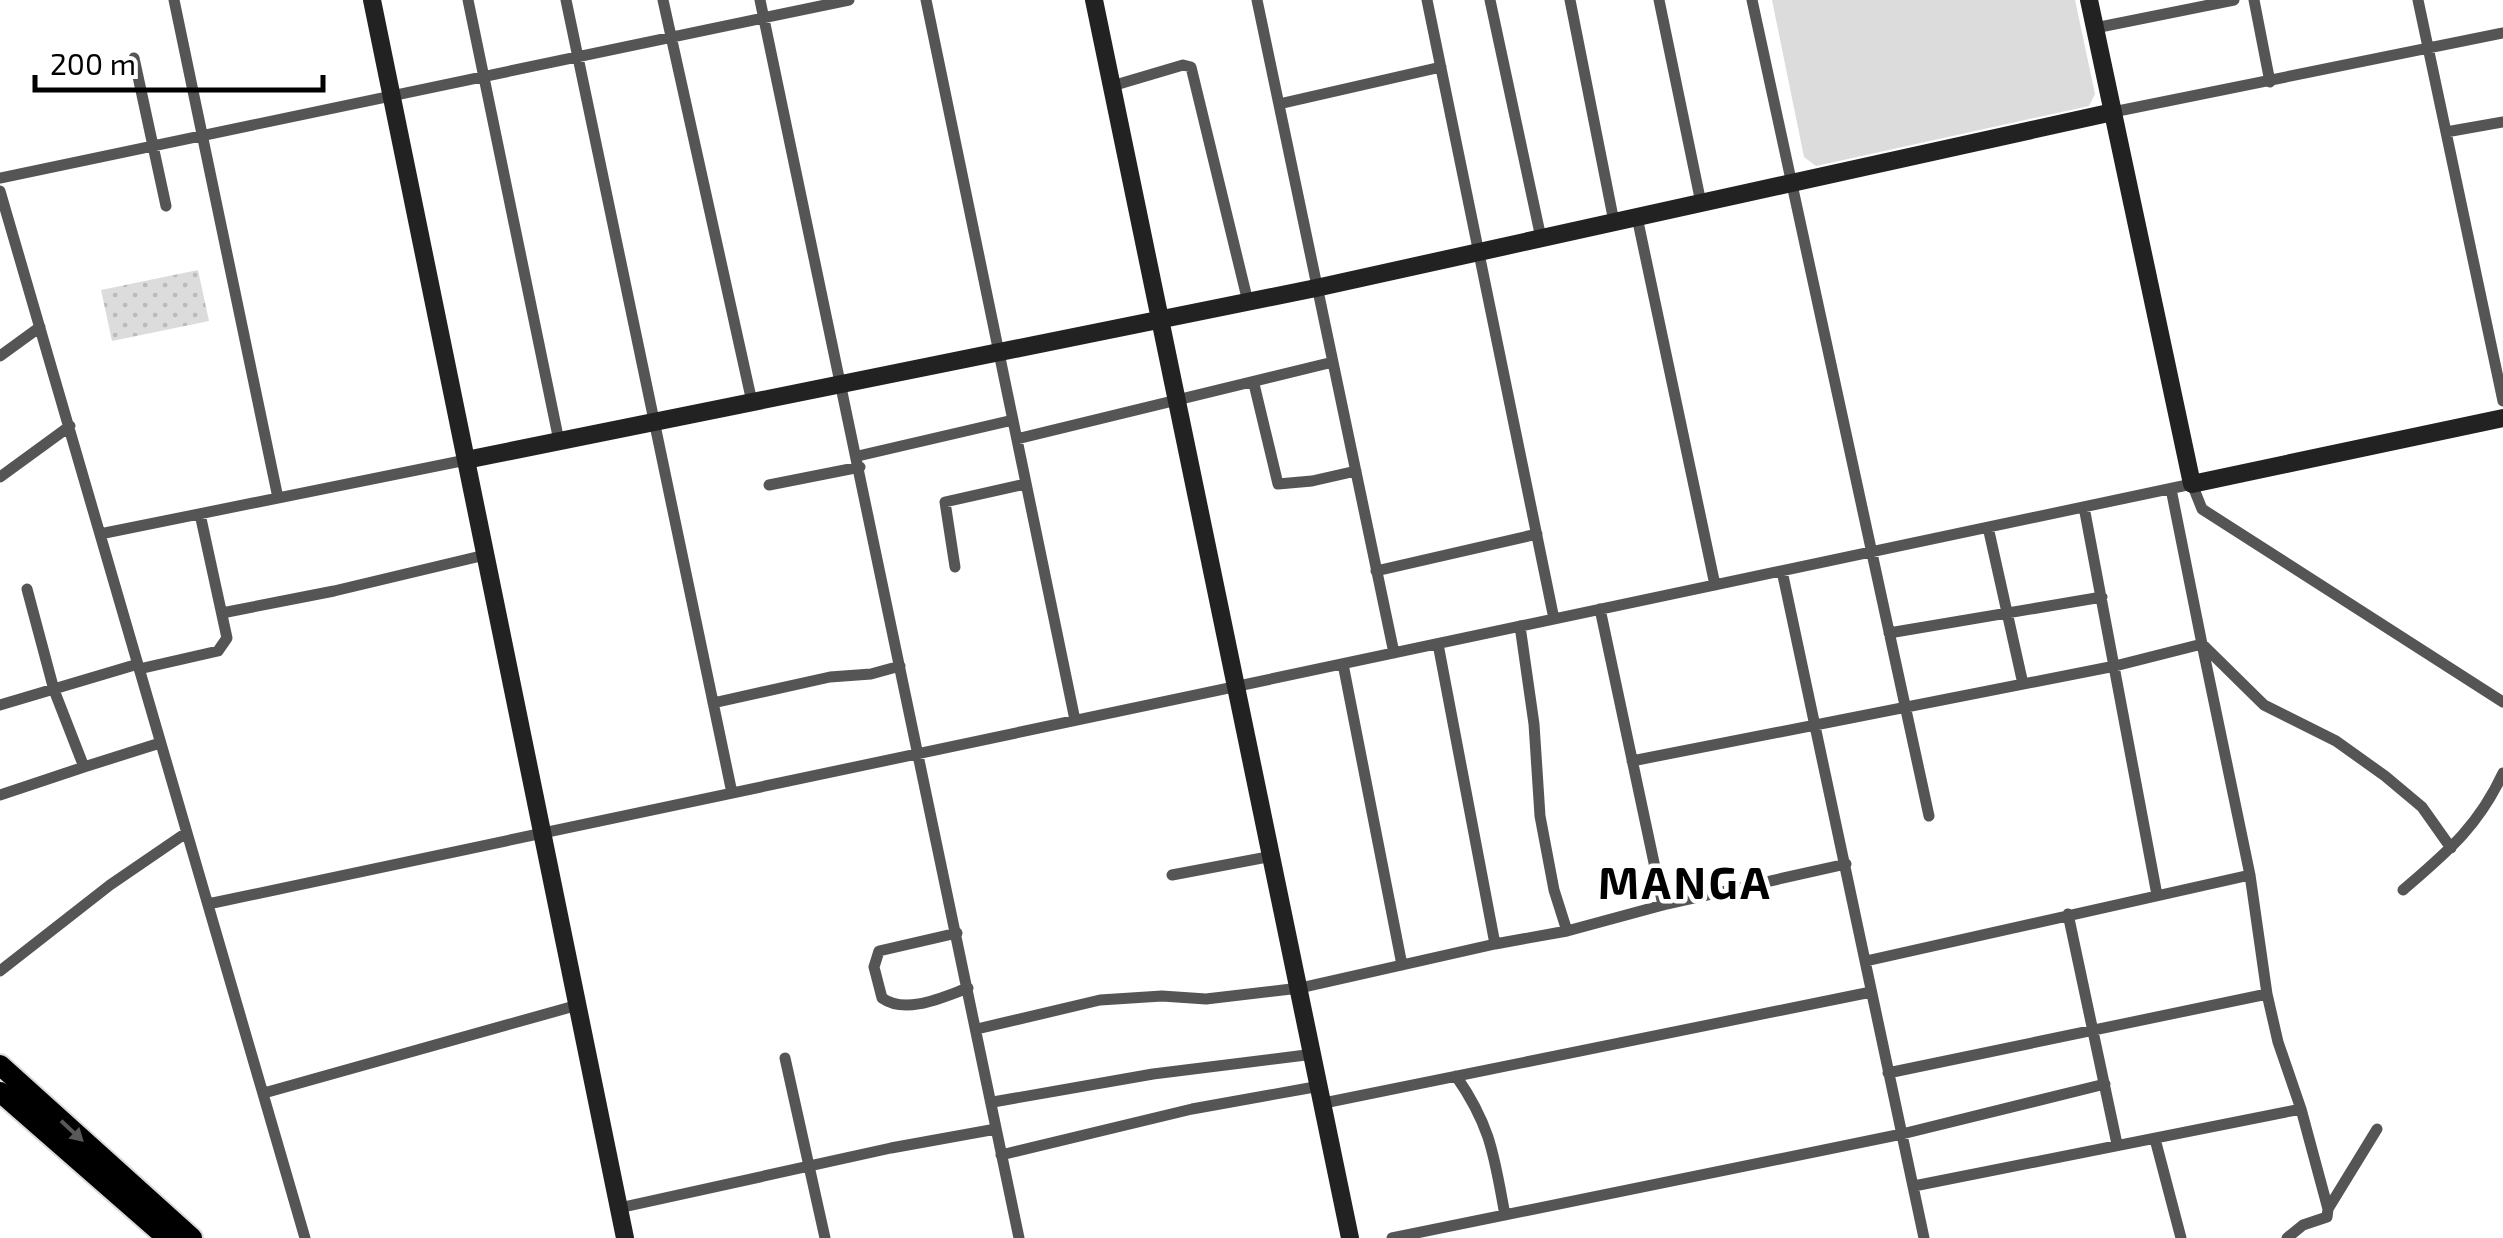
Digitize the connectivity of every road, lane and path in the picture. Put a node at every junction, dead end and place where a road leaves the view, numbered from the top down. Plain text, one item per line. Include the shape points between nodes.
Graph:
1 (174, 0) edge
2 (372, 0) edge
3 (468, 0) edge
4 (566, 0) edge
5 (664, 0) edge
6 (760, 0) edge
7 (849, 0) edge
8 (926, 0) edge
9 (1094, 0) edge
10 (1257, 0) edge
11 (1427, 0) edge
12 (1490, 0) edge
13 (1570, 0) edge
14 (1660, 0) edge
15 (1752, 0) edge
16 (2089, 0) edge
17 (2234, 0) edge
18 (2254, 0) edge
19 (2418, 0) edge
20 (764, 18) junction
21 (2095, 28) junction
22 (2503, 33) edge
23 (672, 37) junction
24 (2429, 49) junction
25 (578, 57) junction
26 (134, 58) dead end
27 (1441, 67) junction
28 (484, 76) junction
29 (2270, 82) junction
30 (1112, 86) junction
31 (392, 96) junction
32 (1279, 104) junction
33 (2113, 112) junction
34 (2503, 122) edge
35 (2446, 132) junction
36 (203, 137) junction
37 (154, 147) junction
38 (0, 178) edge
39 (1793, 182) junction
40 (0, 191) edge
41 (1701, 202) junction
42 (166, 206) dead end
43 (1637, 217) junction
44 (1614, 222) junction
45 (1541, 238) junction
46 (1479, 252) junction
47 (1316, 288) junction
48 (1248, 302) junction
49 (1161, 319) junction
50 (40, 327) junction
51 (2497, 346) edge
52 (999, 352) junction
53 (0, 356) edge
54 (1333, 362) junction
55 (840, 384) junction
56 (1254, 384) junction
57 (2503, 401) edge
58 (752, 402) junction
59 (1178, 402) junction
60 (2503, 418) edge
61 (1013, 420) junction
62 (654, 422) junction
63 (70, 426) junction
64 (1017, 439) junction
65 (560, 441) junction
66 (466, 460) junction
67 (859, 462) junction
68 (1356, 471) junction
69 (0, 476) edge
70 (1025, 484) junction
71 (2192, 484) junction
72 (769, 485) dead end
73 (2171, 489) junction
74 (278, 498) junction
75 (2084, 507) junction
76 (200, 514) junction
77 (1988, 527) junction
78 (100, 534) junction
79 (1536, 534) junction
80 (1872, 552) junction
81 (485, 556) junction
82 (955, 567) dead end
83 (1376, 571) junction
84 (1782, 571) junction
85 (1715, 585) junction
86 (27, 589) dead end
87 (2102, 597) junction
88 (1600, 610) junction
89 (2009, 611) junction
90 (222, 613) junction
91 (1554, 619) junction
92 (1520, 626) junction
93 (1889, 633) junction
94 (1438, 644) junction
95 (2202, 644) junction
96 (1394, 653) junction
97 (1343, 664) junction
98 (139, 666) junction
99 (900, 666) junction
100 (2115, 666) junction
101 (2022, 684) junction
102 (1238, 686) junction
103 (54, 690) junction
104 (714, 702) junction
105 (2503, 702) edge
106 (0, 705) edge
107 (1905, 707) junction
108 (1075, 720) junction
109 (1816, 723) junction
110 (160, 743) junction
111 (920, 753) junction
112 (1632, 761) junction
113 (84, 766) junction
114 (2503, 773) edge
115 (732, 793) junction
116 (0, 795) edge
117 (1929, 816) dead end
118 (186, 833) junction
119 (542, 833) junction
120 (2452, 848) junction
121 (1273, 856) junction
122 (1846, 864) junction
123 (1172, 875) dead end
124 (2250, 875) junction
125 (2402, 890) dead end
126 (2156, 895) junction
127 (208, 904) junction
128 (1663, 906) junction
129 (2068, 914) junction
130 (1567, 932) junction
131 (957, 934) junction
132 (1495, 944) junction
133 (1866, 962) junction
134 (1402, 965) junction
135 (0, 971) edge
136 (968, 988) junction
137 (1300, 988) junction
138 (1871, 992) junction
139 (2267, 994) junction
140 (578, 1004) junction
141 (976, 1028) junction
142 (2093, 1029) junction
143 (1314, 1054) junction
144 (785, 1058) dead end
145 (0, 1065) edge
146 (1888, 1072) junction
147 (1456, 1076) junction
148 (2104, 1084) junction
149 (0, 1092) edge
150 (264, 1094) junction
151 (1322, 1094) junction
152 (993, 1102) junction
153 (2301, 1109) junction
154 (996, 1129) junction
155 (2376, 1129) dead end
156 (1902, 1134) junction
157 (2155, 1138) junction
158 (2117, 1144) junction
159 (1001, 1155) junction
160 (810, 1166) junction
161 (1914, 1186) junction
162 (619, 1208) junction
163 (2328, 1209) junction
164 (1505, 1215) junction
165 (166, 1238) edge
166 (192, 1238) edge
167 (305, 1238) edge
168 (626, 1238) edge
169 (825, 1238) edge
170 (1019, 1238) edge
171 (1350, 1238) edge
172 (1392, 1238) edge
173 (1924, 1238) edge
174 (2181, 1238) edge
175 (2287, 1238) edge

1 - 36 street
2 - 31 street
3 - 28 street
4 - 25 street
5 - 23 street
6 - 20 street
7 - 20 street
8 - 52 street
9 - 30 street
10 - 32 street
11 - 27 street
12 - 45 street
13 - 44 street
14 - 41 street
15 - 39 street
16 - 21 street
17 - 21 street
18 - 29 street
19 - 24 street
20 - 23 street
20 - 55 street
21 - 33 street
22 - 24 street
23 - 25 street
23 - 58 street
24 - 29 street
24 - 35 street
25 - 28 street
25 - 62 street
26 - 37 street
27 - 32 street
27 - 46 street
28 - 31 street
28 - 65 street
29 - 33 street
30 - 48 street via 1191,66
30 - 49 street
31 - 36 street
31 - 66 street
32 - 47 street
33 - 39 street
33 - 71 street
34 - 35 street
35 - 51 street
36 - 37 street
36 - 74 street
37 - 38 street
37 - 42 street
39 - 41 street
39 - 80 street
40 - 50 street
41 - 43 street
43 - 44 street
43 - 85 street
44 - 45 street
45 - 46 street
46 - 47 street
46 - 79 street
47 - 48 street
47 - 54 street
48 - 49 street
49 - 52 street
49 - 59 street
50 - 53 street
50 - 63 street
51 - 57 street
52 - 55 street
52 - 61 street
54 - 56 street
54 - 68 street
55 - 58 street
55 - 67 street
56 - 59 street
56 - 68 street via 1278,484
58 - 62 street
59 - 64 street
59 - 102 street
60 - 71 street
61 - 64 street
61 - 67 street
62 - 65 street
62 - 104 street
63 - 69 street
63 - 78 street
64 - 70 street
65 - 66 street
66 - 74 street
66 - 81 street
67 - 72 street
67 - 99 street
68 - 83 street
70 - 82 street via 945,502
70 - 108 street
71 - 73 street
71 - 105 street via 2202,509
73 - 75 street
73 - 95 street
74 - 76 street
75 - 77 street
75 - 87 street
76 - 78 street
76 - 90 street
77 - 80 street
77 - 89 street
78 - 98 street
79 - 83 street
79 - 91 street
80 - 84 street
80 - 93 street
81 - 90 street
81 - 119 street
83 - 96 street
84 - 85 street
84 - 109 street
85 - 88 street
86 - 103 street
87 - 89 street
87 - 100 street
88 - 91 street
88 - 112 street
89 - 93 street
89 - 101 street
90 - 98 street via 227,638 218,651
91 - 92 street
92 - 94 street
92 - 130 street via 1540,816
93 - 107 street
94 - 96 street
94 - 132 street
95 - 100 street
95 - 120 street via 2264,705 2385,776 2422,807
95 - 124 street
96 - 97 street
97 - 102 street
97 - 134 street
98 - 103 street
98 - 110 street
99 - 104 street
99 - 111 street
100 - 101 street
100 - 126 street
101 - 107 street
102 - 108 street
102 - 121 street
103 - 106 street
103 - 113 street
104 - 115 street
107 - 109 street
107 - 117 street
108 - 111 street
109 - 112 street
109 - 122 street
110 - 113 street
110 - 118 street
111 - 115 street
111 - 131 street
112 - 128 street
113 - 116 street
114 - 120 street via 2484,812
115 - 119 street
118 - 127 street
118 - 135 street
119 - 127 street
119 - 140 street
120 - 125 street
121 - 123 street
121 - 137 street
122 - 128 street
122 - 133 street
124 - 126 street
124 - 139 street
126 - 129 street
127 - 150 street
128 - 130 street
129 - 133 street
129 - 142 street
130 - 132 street
131 - 136 street
131 - 136 street via 879,951 874,967 882,998 891,1003 920,1004
132 - 134 street
133 - 138 street
134 - 137 street
136 - 141 street
137 - 141 street via 1206,999 1100,1000
137 - 143 street
138 - 146 street
138 - 147 street
139 - 142 street
139 - 153 street
140 - 150 street
140 - 162 street
141 - 152 street
142 - 146 street
142 - 148 street
143 - 151 street
143 - 152 street
144 - 160 street
145 -> 166 highway
146 - 156 street
147 - 151 street
147 - 164 street via 1484,1121
148 - 156 street
148 - 158 street
149 - 165 highway
150 - 167 street
151 - 159 street via 1192,1109
151 - 171 street
152 - 154 street
153 - 157 street
153 - 163 street
154 - 159 street
154 - 160 street
155 - 163 street
156 - 161 street
156 - 164 street
157 - 158 street
157 - 174 street
158 - 161 street
159 - 170 street
160 - 162 street
160 - 169 street
161 - 173 street
162 - 168 street
163 - 175 street via 2327,1216
164 - 172 street

